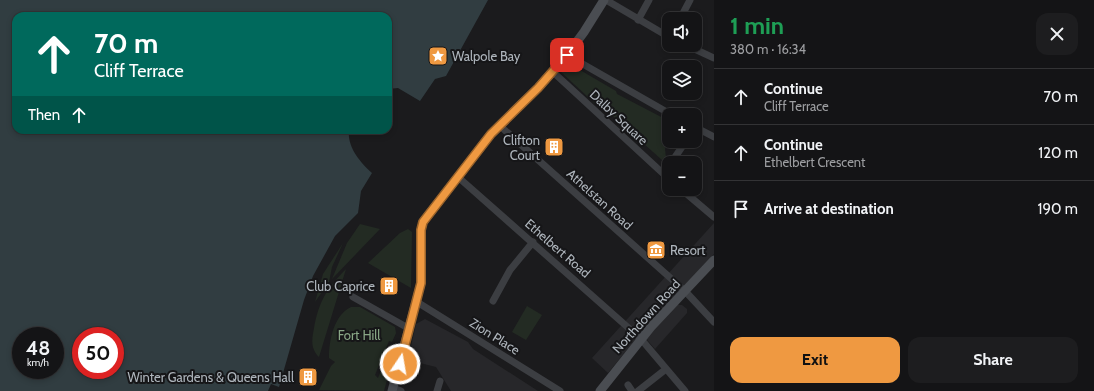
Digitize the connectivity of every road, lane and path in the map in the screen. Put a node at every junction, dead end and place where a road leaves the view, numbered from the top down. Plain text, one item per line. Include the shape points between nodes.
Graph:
1 (605, 0) edge
2 (649, 0) edge
3 (690, 0) edge
4 (684, 12) edge
5 (638, 20) junction
6 (662, 33) edge
7 (701, 52) edge
8 (567, 55) junction
9 (714, 58) edge
10 (553, 72) junction
11 (662, 109) edge
12 (499, 125) junction
13 (702, 131) edge
14 (714, 137) edge
15 (662, 173) edge
16 (458, 177) junction
17 (689, 196) edge
18 (714, 217) edge
19 (533, 242) junction
20 (714, 260) edge
21 (685, 291) junction
22 (353, 297) dead end
23 (493, 301) dead end
24 (416, 302) junction
25 (714, 322) edge
26 (408, 328) junction
27 (641, 339) junction
28 (666, 369) junction
29 (440, 381) dead end
30 (395, 390) edge
31 (437, 391) edge
32 (560, 391) edge
33 (600, 391) edge
34 (638, 391) edge
35 (684, 391) edge

1 - 5 street
1 - 8 main road
2 - 5 street
3 - 4 street
5 - 6 street
7 - 9 street
8 - 10 main road
8 - 11 street, Dalby Square
10 - 12 main road
10 - 15 street, Dalby Square
12 - 16 main road
12 - 21 street, Athelstan Road
13 - 14 street
16 - 19 street, Ethelbert Road
16 - 24 main road via 421,226 421,283
17 - 18 street
19 - 23 street via 510,270
19 - 27 street, Ethelbert Road
20 - 21 main road, Northdown Road
21 - 25 street, Athelstan Road
21 - 27 main road, Northdown Road
22 - 26 street
24 - 26 main road
24 - 32 street, Zion Place
26 - 30 main road
27 - 28 street, Ethelbert Road
27 - 33 main road, Northdown Road
28 - 34 street
28 - 35 street, Ethelbert Road
29 - 31 street

